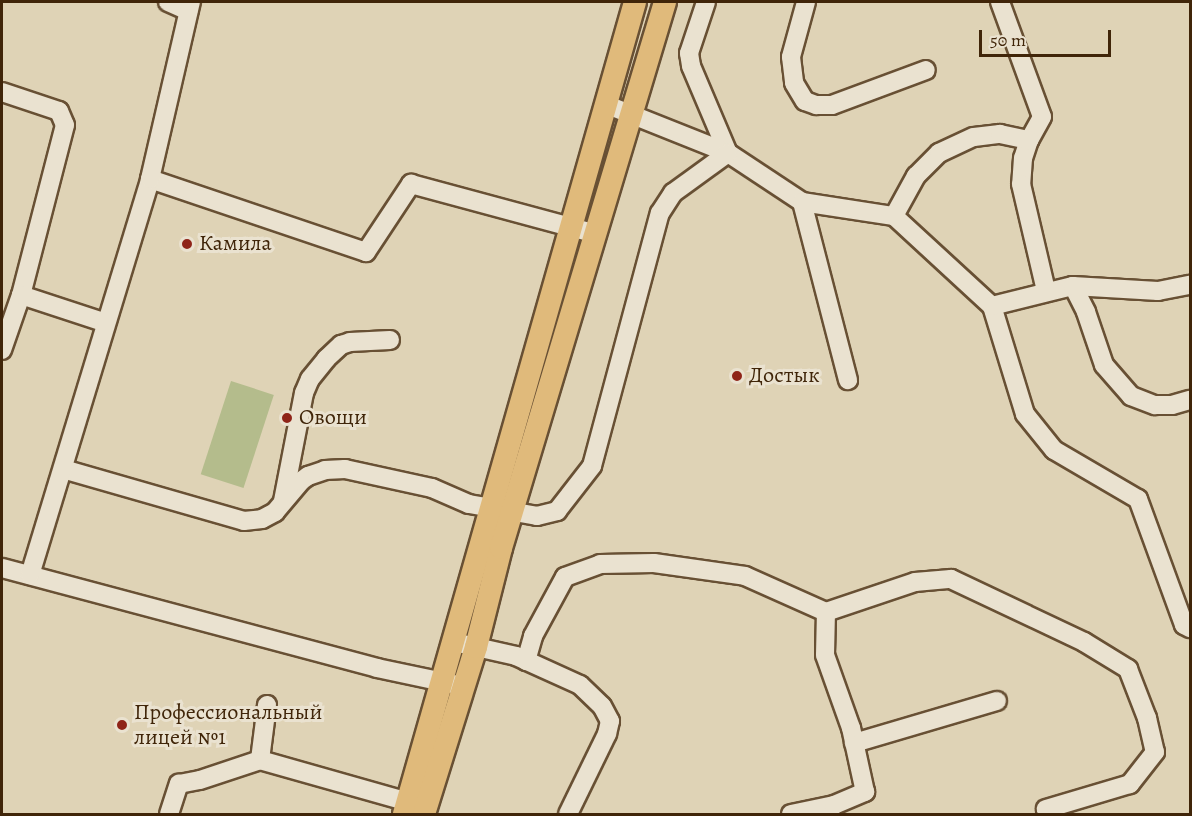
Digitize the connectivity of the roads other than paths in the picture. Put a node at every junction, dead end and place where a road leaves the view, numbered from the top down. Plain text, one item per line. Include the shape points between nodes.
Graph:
1 (168, 2) edge
2 (635, 2) edge
3 (665, 2) edge
4 (706, 2) edge
5 (806, 2) edge
6 (1000, 2) edge
7 (189, 6) edge
8 (926, 70) dead end
9 (2, 92) edge
10 (605, 104) junction
11 (631, 116) junction
12 (1029, 140) junction
13 (728, 153) junction
14 (150, 179) junction
15 (802, 202) junction
16 (894, 216) junction
17 (570, 226) junction
18 (596, 234) junction
19 (1191, 285) edge
20 (1073, 286) junction
21 (1046, 291) junction
22 (21, 295) junction
23 (992, 306) junction
24 (106, 323) junction
25 (390, 340) dead end
26 (2, 351) edge
27 (848, 380) dead end
28 (1191, 400) edge
29 (63, 469) junction
30 (283, 503) junction
31 (491, 508) junction
32 (513, 512) junction
33 (4, 573) edge
34 (30, 575) junction
35 (826, 612) junction
36 (1191, 628) edge
37 (454, 642) junction
38 (476, 647) junction
39 (526, 661) junction
40 (441, 682) junction
41 (464, 687) junction
42 (996, 701) dead end
43 (267, 705) dead end
44 (854, 743) junction
45 (260, 760) junction
46 (1046, 809) dead end
47 (415, 810) edge
48 (169, 814) edge
49 (568, 814) edge
50 (791, 814) edge

1 - 7 lane
2 - 10 main road
3 - 11 main road
4 - 13 lane via 690,60
5 - 8 lane via 791,57 794,83 805,101 832,105
6 - 12 lane via 1041,117
7 - 14 lane
9 - 22 lane via 59,111 65,125
10 - 11 lane
10 - 17 main road
11 - 13 lane
11 - 18 main road
12 - 16 lane via 1000,134 974,136 939,153 916,176
12 - 21 lane via 1021,184
13 - 15 lane
13 - 32 lane via 673,193 660,213 592,466 557,511 537,516
14 - 17 lane via 366,252 411,184
14 - 24 lane
15 - 16 lane
15 - 27 lane
16 - 23 lane
17 - 18 lane
17 - 31 main road
18 - 32 main road
19 - 20 lane via 1158,291
20 - 21 lane
20 - 28 lane via 1104,365 1131,396 1155,405
21 - 23 lane
22 - 24 lane
22 - 26 lane
23 - 36 lane via 1025,414 1054,450 1138,499 1184,625
24 - 29 lane
25 - 30 lane via 341,345 310,379
29 - 30 lane via 244,521 262,519
29 - 34 lane
30 - 31 lane via 308,476 345,469 432,488 469,504
31 - 32 lane
31 - 37 main road
32 - 38 main road
33 - 34 lane
34 - 40 lane
35 - 39 lane via 745,576 654,562 600,564 565,577 533,636
35 - 44 lane via 825,656
35 - 46 lane via 915,582 951,579 1084,642 1128,669 1155,752 1130,784
37 - 38 lane
37 - 40 main road
38 - 39 lane
38 - 41 main road
39 - 49 lane via 580,686 602,706 610,721
40 - 41 lane
40 - 47 main road
41 - 47 main road
42 - 44 lane
43 - 45 lane
44 - 50 lane via 865,792 834,805
45 - 47 lane
45 - 48 lane via 179,784

